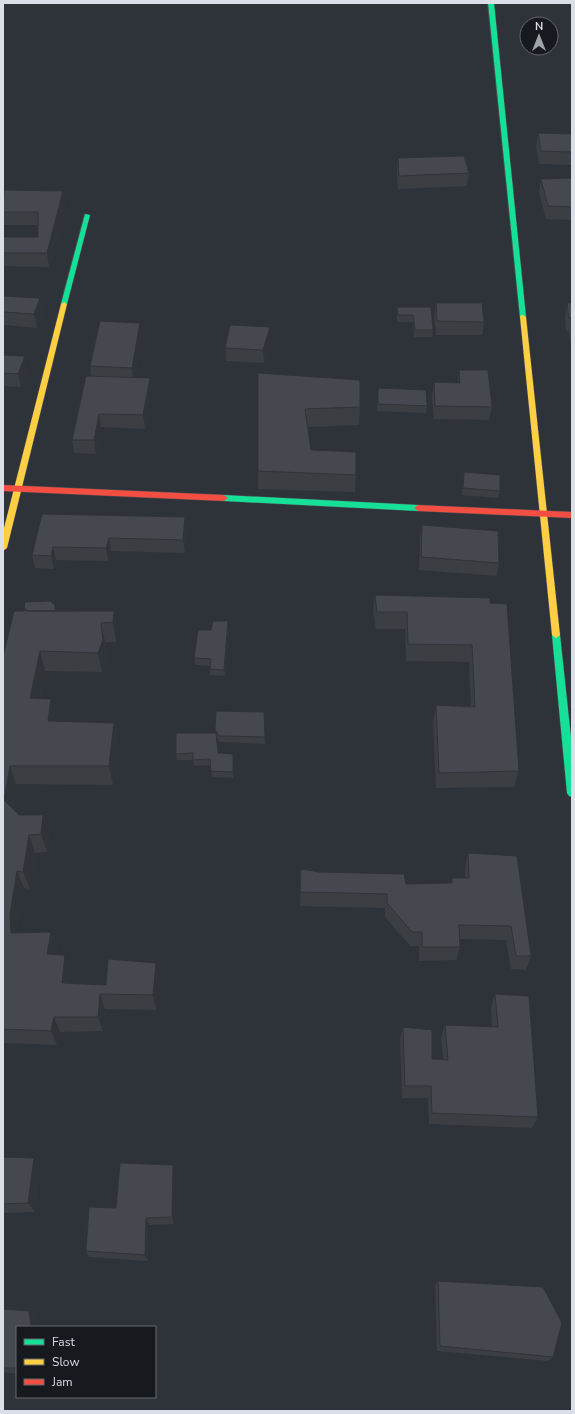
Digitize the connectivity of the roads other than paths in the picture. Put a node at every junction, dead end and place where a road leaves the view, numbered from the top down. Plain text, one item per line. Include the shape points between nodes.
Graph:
1 (491, 3) edge
2 (87, 215) dead end
3 (3, 488) edge
4 (18, 488) junction
5 (543, 514) junction
6 (572, 515) edge
7 (3, 548) edge
8 (572, 793) edge

1 - 5 street
2 - 4 street
3 - 4 street
4 - 5 street
4 - 7 street
5 - 6 street
5 - 8 street

